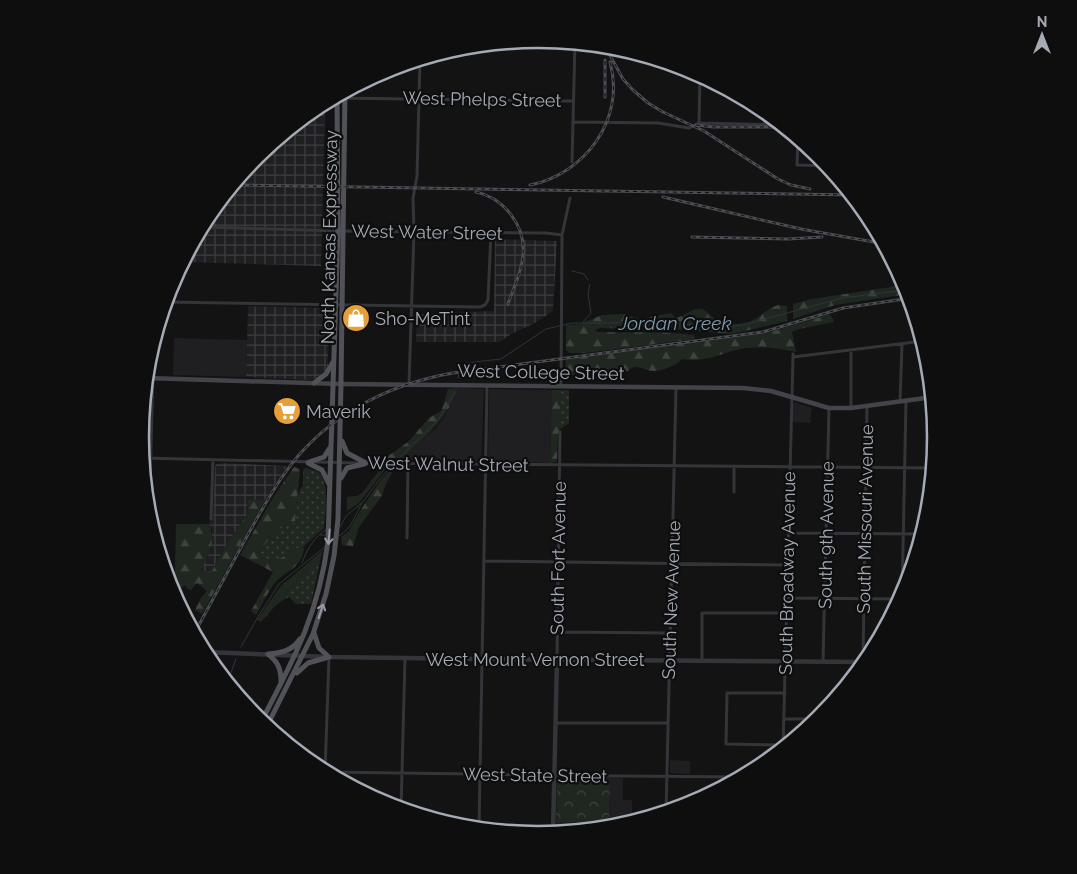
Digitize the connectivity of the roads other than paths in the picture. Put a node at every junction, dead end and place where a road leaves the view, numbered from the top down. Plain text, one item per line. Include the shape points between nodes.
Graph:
1 (575, 49) edge
2 (420, 66) edge
3 (699, 82) edge
4 (348, 98) edge
5 (419, 98) junction
6 (344, 100) edge
7 (573, 100) junction
8 (335, 105) edge
9 (765, 120) edge
10 (573, 122) junction
11 (699, 123) junction
12 (765, 124) junction
13 (771, 124) edge
14 (798, 147) edge
15 (572, 162) dead end
16 (817, 166) edge
17 (570, 198) dead end
18 (211, 227) edge
19 (338, 231) junction
20 (344, 231) junction
21 (414, 232) junction
22 (491, 232) junction
23 (562, 235) junction
24 (174, 302) edge
25 (336, 306) junction
26 (343, 306) junction
27 (411, 307) junction
28 (916, 342) edge
29 (902, 344) junction
30 (852, 350) junction
31 (334, 359) junction
32 (153, 378) edge
33 (153, 380) edge
34 (314, 383) junction
35 (334, 384) junction
36 (341, 384) junction
37 (409, 384) junction
38 (487, 385) junction
39 (561, 386) junction
40 (676, 387) junction
41 (792, 397) junction
42 (926, 398) edge
43 (906, 400) junction
44 (900, 401) junction
45 (867, 405) junction
46 (829, 408) junction
47 (851, 408) junction
48 (560, 432) dead end
49 (340, 433) junction
50 (332, 439) junction
51 (152, 458) junction
52 (213, 460) junction
53 (308, 462) junction
54 (332, 463) junction
55 (339, 463) junction
56 (366, 463) junction
57 (408, 464) junction
58 (485, 465) junction
59 (559, 466) junction
60 (674, 467) junction
61 (734, 467) junction
62 (790, 468) junction
63 (827, 468) junction
64 (866, 468) junction
65 (905, 468) junction
66 (927, 468) edge
67 (151, 476) edge
68 (338, 483) junction
69 (331, 492) junction
70 (734, 492) dead end
71 (211, 519) dead end
72 (788, 534) junction
73 (827, 534) junction
74 (866, 534) junction
75 (904, 534) junction
76 (916, 534) edge
77 (407, 538) dead end
78 (484, 561) junction
79 (558, 561) junction
80 (672, 563) junction
81 (787, 565) junction
82 (903, 573) edge
83 (786, 598) junction
84 (824, 598) junction
85 (893, 598) edge
86 (863, 599) junction
87 (786, 614) junction
88 (312, 616) junction
89 (314, 631) junction
90 (558, 632) junction
91 (669, 633) junction
92 (865, 649) edge
93 (215, 652) edge
94 (268, 654) junction
95 (296, 656) junction
96 (304, 656) junction
97 (329, 657) junction
98 (405, 658) junction
99 (483, 659) junction
100 (557, 659) junction
101 (669, 660) junction
102 (702, 661) junction
103 (786, 662) junction
104 (823, 662) junction
105 (856, 662) edge
106 (290, 682) junction
107 (281, 684) junction
108 (785, 693) junction
109 (265, 714) edge
110 (270, 719) edge
111 (785, 719) junction
112 (807, 719) edge
113 (556, 722) junction
114 (667, 723) junction
115 (784, 739) edge
116 (775, 747) edge
117 (325, 763) edge
118 (341, 772) edge
119 (402, 773) junction
120 (480, 774) junction
121 (554, 775) junction
122 (729, 776) edge
123 (666, 777) junction
124 (401, 802) edge
125 (666, 805) edge
126 (479, 822) edge
127 (553, 826) edge

1 - 7 street
2 - 5 street
3 - 11 street
4 - 5 street, West Phelps Street
5 - 7 street, West Phelps Street
5 - 21 street
6 - 20 main road, North Kansas Expressway
7 - 10 street
8 - 19 main road, North Kansas Expressway
9 - 12 street
10 - 11 street, West Phelps Street via 658,123 689,128
10 - 15 street
11 - 12 street, West Phelps Street
12 - 13 street, West Phelps Street
14 - 16 street via 797,165
17 - 23 street
18 - 19 street, West Water Street
19 - 20 street, West Water Street
19 - 25 main road, North Kansas Expressway
20 - 21 street, West Water Street
20 - 26 main road, North Kansas Expressway
21 - 22 street, West Water Street
21 - 27 street
22 - 23 street, West Water Street
22 - 27 street via 489,294 485,305 473,308
23 - 39 street
24 - 25 street
25 - 26 street
25 - 31 main road, North Kansas Expressway
26 - 27 street
26 - 36 main road, North Kansas Expressway
27 - 37 street
28 - 29 street
29 - 30 street
29 - 44 street
30 - 41 street, South Broadway Avenue via 793,355
30 - 47 street
31 - 34 main road via 326,374
31 - 35 main road, North Kansas Expressway
32 - 34 main road, West College Street
33 - 51 street
34 - 35 main road, West College Street
35 - 36 main road, West College Street
35 - 50 main road, North Kansas Expressway
36 - 37 main road, West College Street
36 - 49 main road, North Kansas Expressway
37 - 38 main road, West College Street
38 - 39 main road, West College Street
38 - 58 street
39 - 40 main road, West College Street
40 - 41 main road, West College Street via 750,388
40 - 60 street, South New Avenue
41 - 46 main road, West College Street
41 - 62 street, South Broadway Avenue
42 - 43 main road, West College Street
43 - 44 main road, West College Street
43 - 65 street
44 - 45 main road, West College Street
45 - 47 main road, West College Street
45 - 64 street, South Missouri Avenue
46 - 47 main road, West College Street
46 - 63 street, South 9th Avenue
48 - 59 street, South Fort Avenue
49 - 55 main road, North Kansas Expressway
49 - 56 main road via 347,453
50 - 53 main road via 326,455
50 - 54 main road, North Kansas Expressway
51 - 52 street, West Walnut Street
51 - 67 street
52 - 53 street, West Walnut Street
52 - 71 street
53 - 54 street, West Walnut Street
53 - 69 main road via 324,472
54 - 55 street, West Walnut Street
54 - 69 main road, North Kansas Expressway
55 - 56 street, West Walnut Street
55 - 68 main road, North Kansas Expressway
56 - 57 street, West Walnut Street
56 - 68 main road via 347,468
57 - 58 street, West Walnut Street
57 - 77 street
58 - 59 street, West Walnut Street
58 - 78 street
59 - 60 street, West Walnut Street
59 - 79 street, South Fort Avenue
60 - 61 street, West Walnut Street
60 - 80 street, South New Avenue
61 - 62 street, West Walnut Street
61 - 70 street
62 - 63 street, West Walnut Street
62 - 72 street, South Broadway Avenue
63 - 64 street, West Walnut Street
63 - 73 street, South 9th Avenue
64 - 65 street, West Walnut Street
64 - 74 street, South Missouri Avenue
65 - 66 street, West Walnut Street
65 - 75 street
89 -> 68 main road, North Kansas Expressway via 334,556
69 -> 88 main road, North Kansas Expressway via 325,564
72 - 73 street
72 - 81 street, South Broadway Avenue
73 - 74 street
73 - 84 street, South 9th Avenue
74 - 75 street
74 - 86 street, South Missouri Avenue
75 - 76 street
75 - 82 street
78 - 79 street
78 - 99 street
79 - 80 street
79 - 90 street, South Fort Avenue
80 - 81 street
80 - 91 street, South New Avenue
81 - 83 street, South Broadway Avenue
83 - 84 street
83 - 87 street, South Broadway Avenue
84 - 86 street
84 - 104 street, South 9th Avenue
85 - 86 street
86 - 92 street, South Missouri Avenue
87 - 102 street via 702,613
87 - 103 street, South Broadway Avenue
88 - 94 main road via 308,617 295,646 284,652
88 - 95 main road
89 - 96 main road, North Kansas Expressway
89 - 97 main road via 319,648
90 - 91 street
90 - 100 street, South Fort Avenue
91 - 101 street, South New Avenue
93 - 94 street, West Mount Vernon Street
94 - 95 street, West Mount Vernon Street
94 - 107 main road via 280,668
95 - 96 street, West Mount Vernon Street
95 - 107 main road
96 - 97 street, West Mount Vernon Street
96 - 106 main road, North Kansas Expressway
97 - 98 street, West Mount Vernon Street
97 - 106 main road via 305,664
97 - 117 street
98 - 99 street, West Mount Vernon Street
98 - 119 street
99 - 100 street, West Mount Vernon Street
99 - 120 street
100 - 101 street, West Mount Vernon Street
100 - 113 street, South Fort Avenue
101 - 102 street, West Mount Vernon Street
101 - 114 street, South New Avenue
102 - 103 street, West Mount Vernon Street
103 - 104 street, West Mount Vernon Street
103 - 108 street, South Broadway Avenue
104 - 105 street, West Mount Vernon Street
106 - 110 main road
107 - 109 main road
108 - 111 street, South Broadway Avenue
108 - 116 street via 727,693 726,744
111 - 112 street
111 - 115 street, South Broadway Avenue
113 - 114 street
113 - 121 street, South Fort Avenue
114 - 123 street, South New Avenue
118 - 119 street, West State Street
119 - 120 street, West State Street
119 - 124 street
120 - 121 street, West State Street
120 - 126 street
121 - 123 street, West State Street
121 - 127 street, South Fort Avenue
122 - 123 street, West State Street
123 - 125 street, South New Avenue

